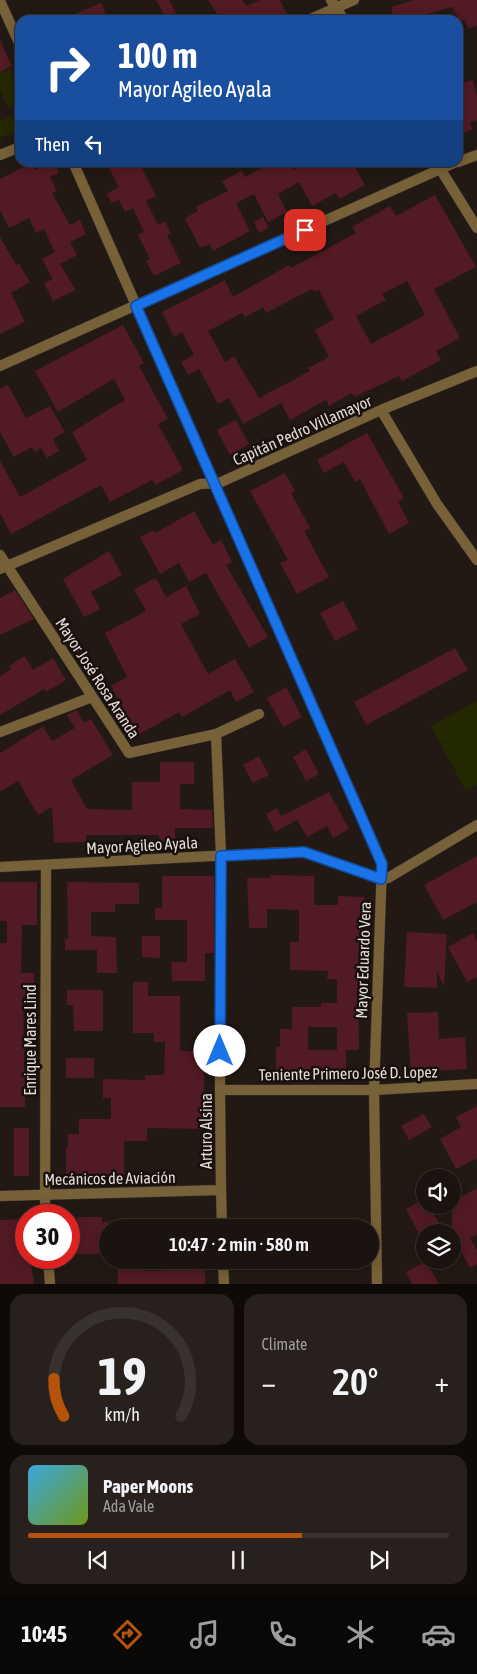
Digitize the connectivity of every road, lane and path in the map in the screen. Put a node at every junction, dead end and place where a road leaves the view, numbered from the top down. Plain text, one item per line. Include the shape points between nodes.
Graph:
1 (354, 0) edge
2 (0, 1) edge
3 (334, 4) edge
4 (316, 15) edge
5 (341, 15) edge
6 (15, 34) edge
7 (15, 149) edge
8 (0, 155) edge
9 (477, 155) edge
10 (463, 160) edge
11 (75, 167) edge
12 (436, 167) edge
13 (439, 167) edge
14 (477, 228) edge
15 (136, 306) junction
16 (0, 366) edge
17 (477, 371) edge
18 (382, 410) junction
19 (214, 485) junction
20 (0, 555) edge
21 (477, 560) edge
22 (3, 568) edge
23 (92, 697) junction
24 (259, 714) dead end
25 (0, 732) edge
26 (216, 734) junction
27 (477, 825) edge
28 (221, 856) junction
29 (46, 864) junction
30 (0, 867) edge
31 (381, 879) junction
32 (477, 1084) edge
33 (220, 1090) junction
34 (374, 1090) junction
35 (221, 1190) junction
36 (44, 1194) junction
37 (0, 1196) edge
38 (44, 1204) edge
39 (222, 1219) edge
40 (49, 1269) edge
41 (223, 1269) edge
42 (50, 1284) edge
43 (224, 1284) edge
44 (377, 1284) edge

1 - 3 street
2 - 6 street
3 - 4 street
3 - 5 street
7 - 8 street
9 - 10 street
11 - 15 street, Mayor Eduardo Vera
12 - 15 street
13 - 14 street
15 - 16 street
15 - 19 street, Mayor Eduardo Vera
17 - 18 street, Capitán Pedro Villamayor
18 - 19 street, Capitán Pedro Villamayor
18 - 21 street via 437,504
19 - 22 street, Capitán Pedro Villamayor via 200,484
19 - 31 street, Mayor Eduardo Vera via 382,864
20 - 22 street, Mayor José Rosa Aranda
22 - 23 street, Mayor José Rosa Aranda
23 - 25 street
23 - 26 street, Mayor José Rosa Aranda via 129,753
24 - 26 street, Mayor José Rosa Aranda
26 - 28 street, Arturo Alsina
27 - 31 street via 388,878
28 - 29 street, Mayor Agileo Ayala
28 - 31 street, Mayor Agileo Ayala via 304,852
28 - 33 street, Arturo Alsina
29 - 30 street, Mayor Agileo Ayala
29 - 36 street, Enrique Mares Lind
31 - 34 street, Mayor Eduardo Vera
32 - 34 street, Teniente Primero José D. Lopez
33 - 34 street, Teniente Primero José D. Lopez
33 - 35 street, Arturo Alsina
34 - 44 street, Mayor Eduardo Vera
35 - 36 street, Mecánicos de Aviación
35 - 39 street, Arturo Alsina
36 - 37 street, Mecánicos de Aviación
36 - 38 street, Enrique Mares Lind
40 - 42 street
41 - 43 street

